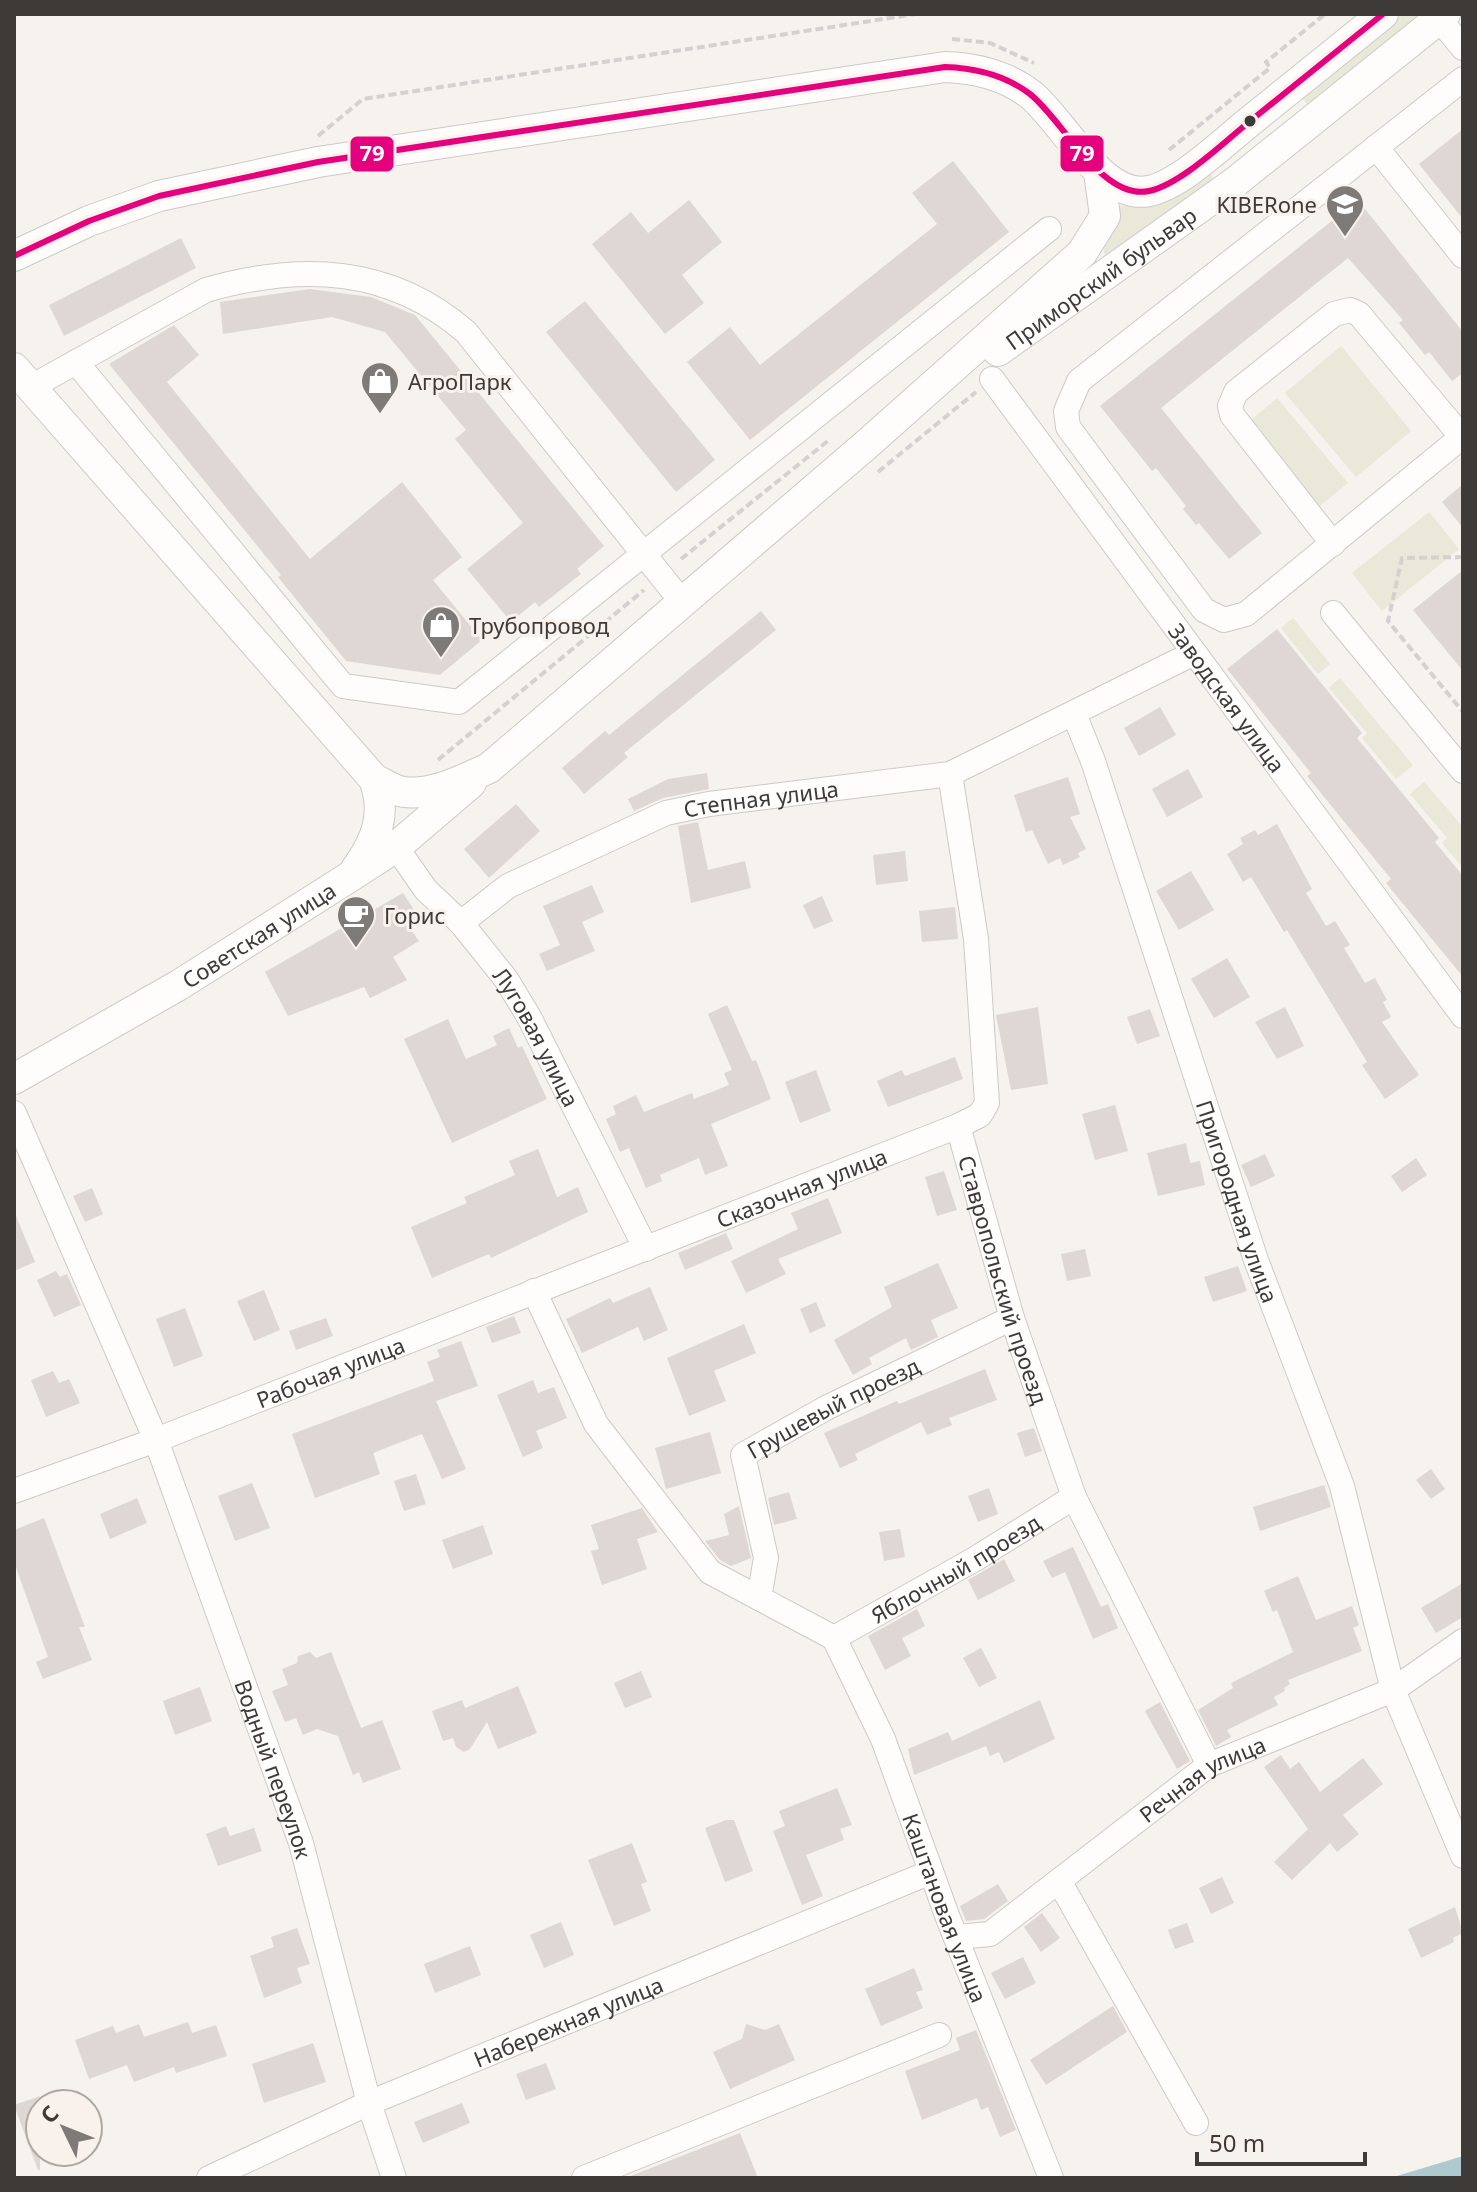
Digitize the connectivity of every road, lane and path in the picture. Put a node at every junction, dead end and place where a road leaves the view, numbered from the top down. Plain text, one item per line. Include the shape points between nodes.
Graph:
1 (916, 14) edge
2 (1325, 14) edge
3 (1383, 14) edge
4 (1442, 16) edge
5 (939, 41) dead end
6 (1463, 48) edge
7 (1042, 68) dead end
8 (1463, 79) edge
9 (311, 141) dead end
10 (1376, 147) junction
11 (1167, 152) dead end
12 (1211, 153) junction
13 (1099, 172) junction
14 (1234, 183) junction
15 (1049, 229) dead end
16 (1463, 256) edge
17 (15, 257) edge
18 (76, 362) junction
19 (22, 377) edge
20 (992, 379) dead end
21 (1462, 437) edge
22 (866, 445) junction
23 (1333, 544) junction
24 (645, 553) junction
25 (1463, 557) edge
26 (652, 583) dead end
27 (682, 602) junction
28 (1333, 613) dead end
29 (1194, 653) junction
30 (1463, 712) edge
31 (1074, 714) junction
32 (489, 768) junction
33 (1463, 771) edge
34 (442, 772) dead end
35 (950, 774) junction
36 (374, 779) junction
37 (396, 847) junction
38 (351, 876) junction
39 (461, 923) junction
40 (1463, 1016) edge
41 (14, 1079) edge
42 (14, 1113) edge
43 (958, 1126) junction
44 (646, 1249) junction
45 (534, 1291) junction
46 (1012, 1318) junction
47 (156, 1440) junction
48 (14, 1491) edge
49 (1074, 1497) junction
50 (759, 1598) junction
51 (834, 1638) junction
52 (1463, 1641) edge
53 (1393, 1690) junction
54 (1209, 1765) junction
55 (1463, 1856) edge
56 (931, 1872) junction
57 (1059, 1881) junction
58 (956, 1937) junction
59 (939, 2035) dead end
60 (369, 2103) junction
61 (1196, 2123) dead end
62 (209, 2178) edge
63 (394, 2178) edge
64 (584, 2178) edge
65 (1051, 2178) edge

1 - 9 path via 363,99
2 - 11 path via 1266,62 1270,68
3 - 12 main road, Приморский бульвар
4 - 6 street
4 - 14 main road, Приморский бульвар
5 - 7 path via 990,43
8 - 10 street
10 - 16 street
10 - 23 street via 1079,381 1066,411 1068,427 1204,610 1215,616 1224,620 1246,614
12 - 13 main road, Приморский бульвар via 1162,187 1133,191
12 - 14 main road
13 - 17 main road via 1030,94 998,75 945,67 318,162 159,196 89,221
13 - 22 main road via 1105,216 1082,253
14 - 22 main road, Приморский бульвар
15 - 24 street
18 - 19 street
18 - 24 street via 206,290 238,281 327,272 380,282 438,308 466,332
18 - 24 street via 343,686 459,702
19 - 36 main road
20 - 29 street, Заводская улица
21 - 23 street
21 - 23 street via 1359,314 1350,310 1334,314 1236,392 1232,415
22 - 27 main road, Советская улица
24 - 27 street
25 - 30 path via 1402,558 1388,621
26 - 34 path via 435,763
27 - 32 main road, Советская улица
28 - 33 street
29 - 31 street, Степная улица
29 - 40 street, Заводская улица
31 - 35 street, Степная улица
31 - 53 street, Пригородная улица via 1256,1260 1342,1486
32 - 36 main road via 424,791 402,792
32 - 37 main road, Советская улица
35 - 39 street, Степная улица via 666,813 508,886
35 - 43 street, Ставропольский проезд via 976,939 987,1103 980,1115
36 - 38 main road via 381,798 379,828
37 - 38 main road, Советская улица
37 - 39 street, Луговая улица via 426,890
38 - 41 main road, Советская улица via 179,985
39 - 44 street, Луговая улица via 529,1017
42 - 47 street, Водный переулок
43 - 44 street, Сказочная улица
43 - 46 street, Ставропольский проезд
44 - 45 street, Рабочая улица
45 - 47 street, Рабочая улица
45 - 50 street via 596,1424 710,1572
46 - 49 street, Ставропольский проезд
46 - 50 street, Грушевый проезд via 826,1408 743,1455 766,1558
47 - 48 street, Рабочая улица
47 - 60 street, Водный переулок via 301,1843
49 - 51 street, Яблочный проезд
49 - 54 street, Ставропольский проезд
50 - 51 street
51 - 56 street, Каштановая улица via 883,1739
52 - 53 street, Речная улица
53 - 54 street, Речная улица
53 - 55 street, Пригородная улица
54 - 57 street, Речная улица
56 - 58 street, Каштановая улица
56 - 60 street, Набережная улица
57 - 58 street, Речная улица via 990,1934
57 - 61 street
58 - 65 street, Каштановая улица
59 - 64 street
60 - 62 street, Набережная улица
60 - 63 street, Водный переулок

